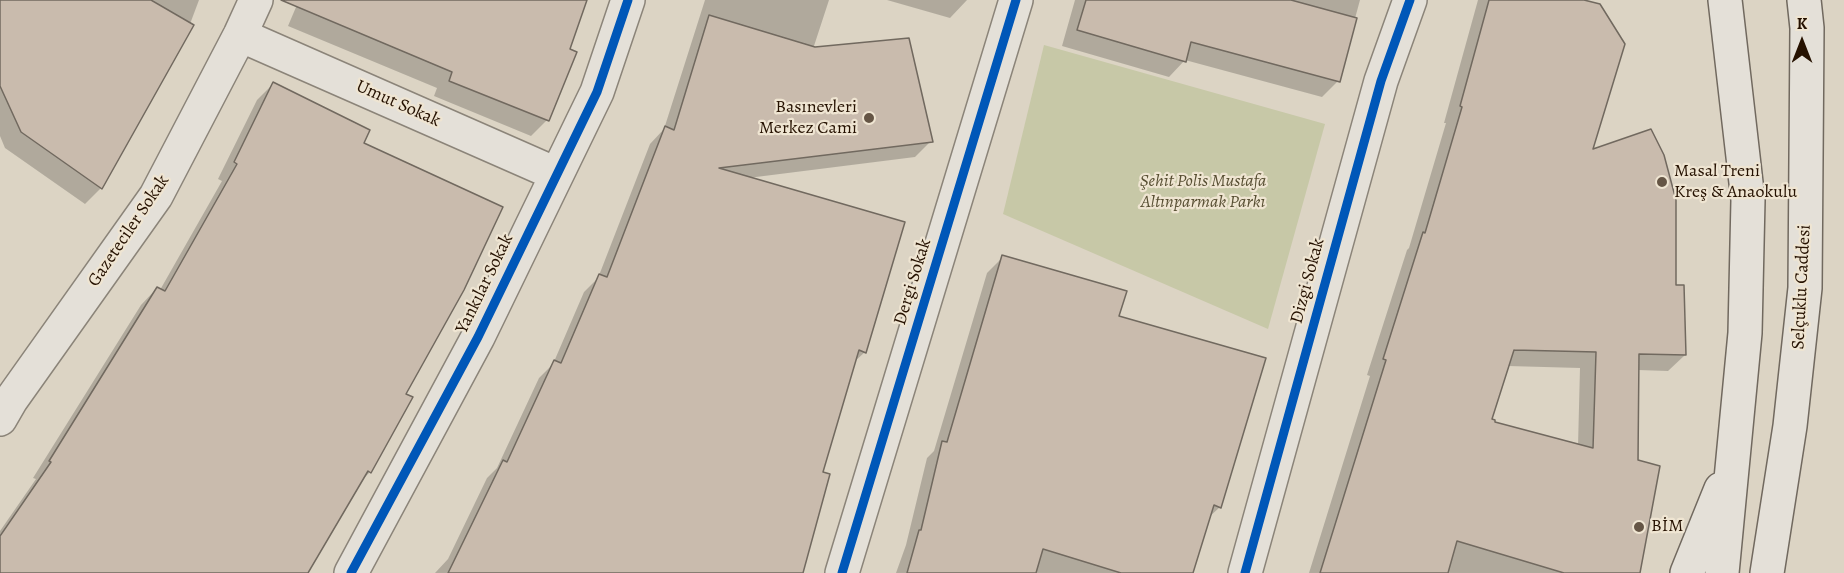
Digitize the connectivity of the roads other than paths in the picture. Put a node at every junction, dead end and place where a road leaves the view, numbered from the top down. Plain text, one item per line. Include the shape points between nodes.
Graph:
1 (256, 0) edge
2 (628, 0) edge
3 (1016, 0) edge
4 (1410, 0) edge
5 (1725, 0) edge
6 (1804, 0) edge
7 (240, 35) junction
8 (556, 174) junction
9 (4, 402) edge
10 (1733, 460) junction
11 (351, 573) edge
12 (842, 573) edge
13 (1245, 573) edge
14 (1687, 573) edge
15 (1722, 573) edge
16 (1767, 573) edge

1 - 7 street, Gazeteciler Sokak
2 - 8 street, Yankılar Sokak via 597,92
3 - 12 street, Dergi Sokak
4 - 13 street, Dizgi Sokak via 1381,81
5 - 10 street via 1748,200 1745,333
6 - 16 street, Selçuklu Caddesi via 1805,288 1790,426
7 - 8 street, Umut Sokak
7 - 9 street, Gazeteciler Sokak via 156,196
8 - 11 street, Yankılar Sokak via 478,337
10 - 14 street
10 - 15 street

